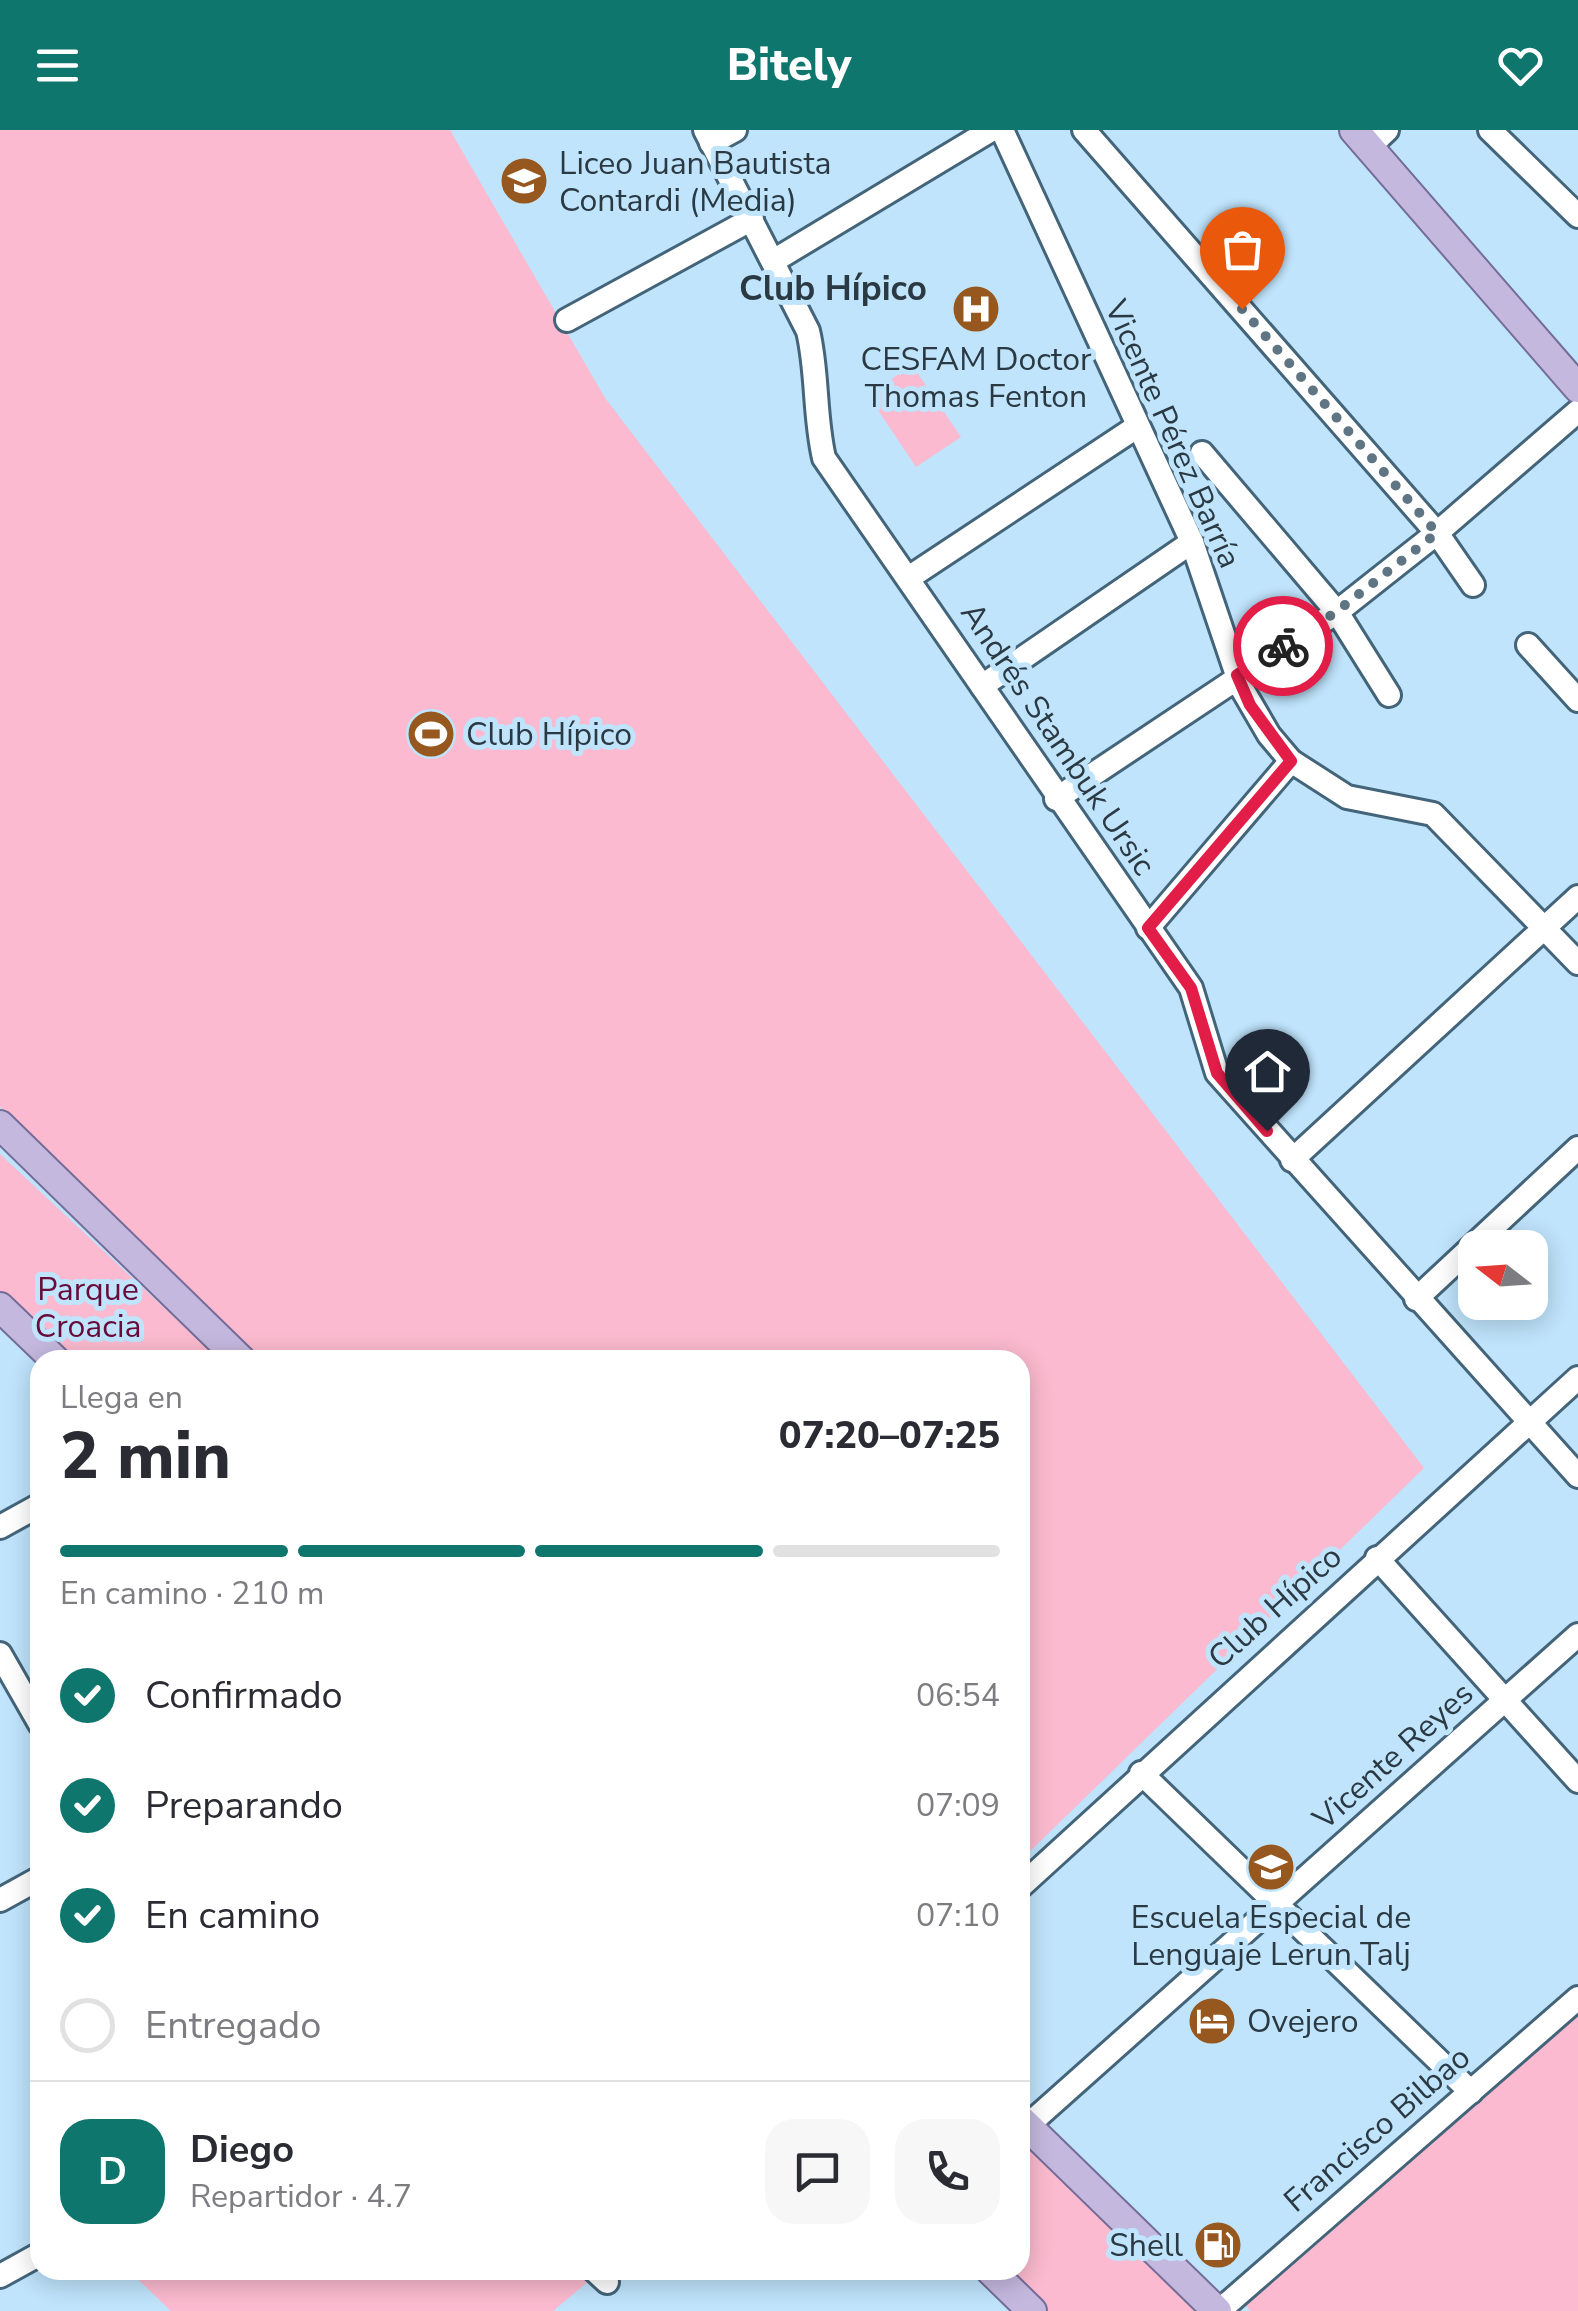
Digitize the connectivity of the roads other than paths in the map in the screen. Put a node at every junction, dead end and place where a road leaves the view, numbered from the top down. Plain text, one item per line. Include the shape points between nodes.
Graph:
1 (735, 130) edge
2 (991, 130) edge
3 (1002, 130) edge
4 (1084, 130) edge
5 (1490, 130) edge
6 (708, 136) edge
7 (1370, 136) edge
8 (1578, 216) edge
9 (752, 219) junction
10 (775, 260) junction
11 (567, 320) dead end
12 (1578, 388) edge
13 (1578, 411) edge
14 (1138, 426) junction
15 (1202, 453) dead end
16 (1437, 533) junction
17 (1192, 542) junction
18 (910, 577) junction
19 (1473, 585) dead end
20 (1336, 612) junction
21 (1528, 645) dead end
22 (1237, 675) junction
23 (982, 686) junction
24 (1388, 696) dead end
25 (1578, 700) edge
26 (1291, 761) junction
27 (1056, 799) junction
28 (1578, 898) edge
29 (1546, 927) junction
30 (1148, 928) junction
31 (1578, 963) edge
32 (0, 1125) edge
33 (1578, 1148) edge
34 (1292, 1160) junction
35 (1416, 1299) junction
36 (0, 1307) edge
37 (45, 1350) edge
38 (231, 1350) edge
39 (1578, 1378) edge
40 (1530, 1421) junction
41 (1578, 1476) edge
42 (30, 1510) edge
43 (0, 1527) edge
44 (1377, 1558) junction
45 (1578, 1634) edge
46 (0, 1654) edge
47 (1505, 1700) junction
48 (30, 1706) edge
49 (1141, 1772) junction
50 (1578, 1781) edge
51 (1030, 1877) edge
52 (30, 1884) edge
53 (0, 1900) edge
54 (1276, 1903) junction
55 (1578, 1998) edge
56 (1471, 2092) junction
57 (1030, 2116) edge
58 (1030, 2129) edge
59 (30, 2260) edge
60 (0, 2276) edge
61 (1000, 2280) edge
62 (1032, 2311) edge
63 (1218, 2311) edge

1 - 6 street
2 - 10 street
3 - 14 street, Vicente Pérez Barría
4 - 16 street
5 - 8 street
6 - 9 street, Andrés Stambuk Ursic
7 - 12 main road
9 - 10 street, Andrés Stambuk Ursic
9 - 11 street
10 - 18 street, Andrés Stambuk Ursic via 811,342 814,418 824,458
13 - 16 street
14 - 17 street, Vicente Pérez Barría
14 - 18 street
15 - 20 street
16 - 19 street
16 - 20 street
17 - 22 street, Vicente Pérez Barría
17 - 23 street
18 - 23 street, Andrés Stambuk Ursic
20 - 22 street
20 - 24 street
21 - 25 street
22 - 26 street, Vicente Pérez Barría
22 - 27 street
23 - 27 street, Andrés Stambuk Ursic
26 - 29 street via 1347,797 1433,814
26 - 30 street
27 - 30 street, Andrés Stambuk Ursic
28 - 29 street
29 - 31 street
29 - 34 street
30 - 34 street, Andrés Stambuk Ursic via 1191,988 1217,1073
32 - 38 main road
33 - 35 street
34 - 35 street, Andrés Stambuk Ursic
35 - 40 street, Andrés Stambuk Ursic
36 - 37 main road
39 - 40 street, Club Hípico
40 - 41 street, Andrés Stambuk Ursic
40 - 44 street, Club Hípico
42 - 43 street
44 - 47 street
44 - 49 street, Club Hípico
45 - 47 street, Vicente Reyes
46 - 48 street
47 - 50 street
47 - 54 street, Vicente Reyes
49 - 51 street, Club Hípico
49 - 54 street
52 - 53 street
54 - 56 street
54 - 57 street, Vicente Reyes
55 - 56 street, Francisco Bilbao
56 - 63 street, Francisco Bilbao
58 - 63 main road
59 - 60 street
61 - 62 main road

